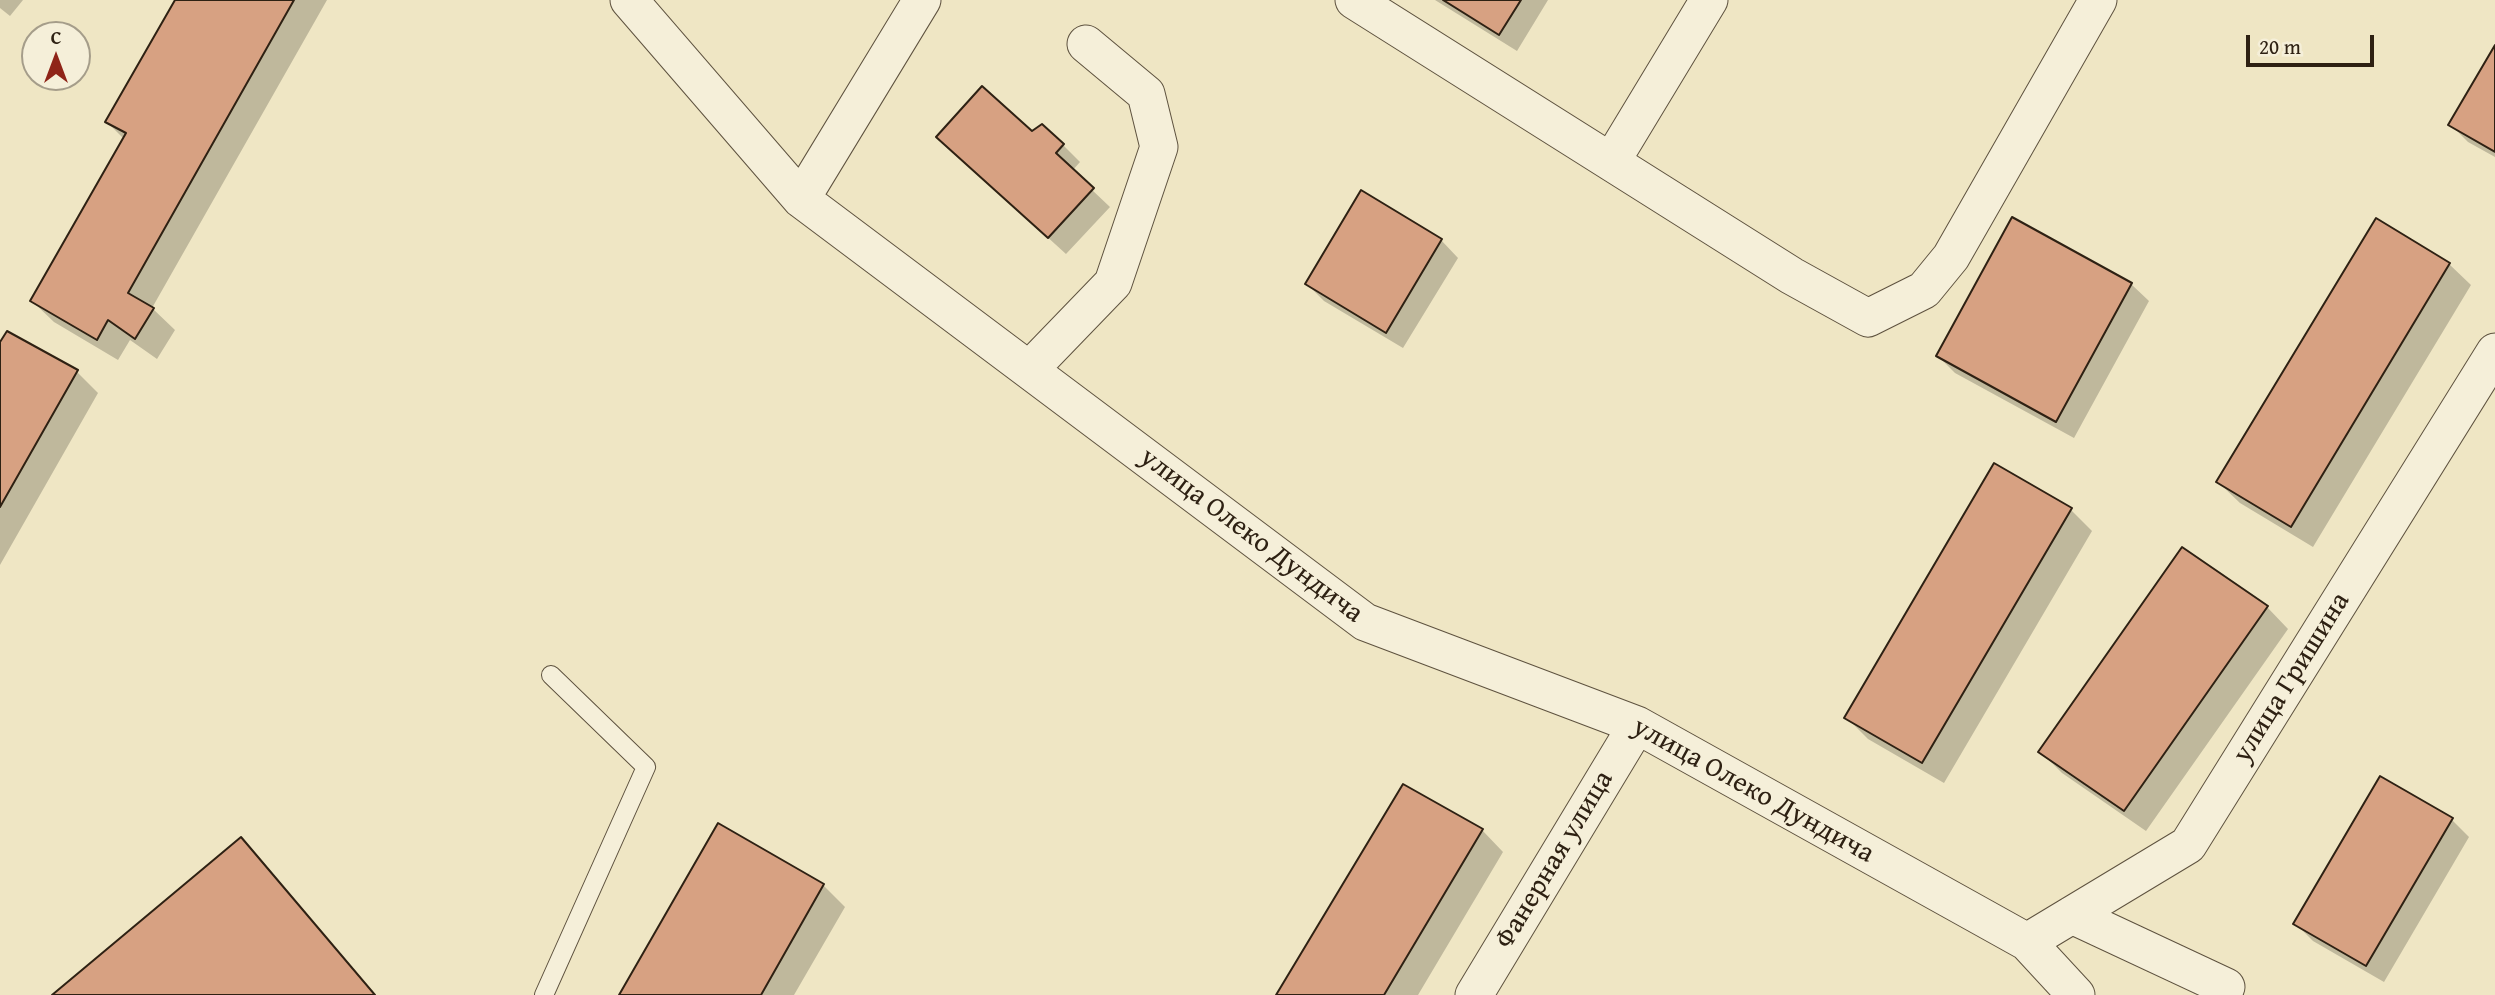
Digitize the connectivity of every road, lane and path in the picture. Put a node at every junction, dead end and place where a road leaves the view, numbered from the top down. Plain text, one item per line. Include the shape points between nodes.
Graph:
1 (629, 0) edge
2 (922, 0) edge
3 (1354, 0) edge
4 (1709, 0) edge
5 (2098, 0) edge
6 (1086, 44) dead end
7 (1611, 162) junction
8 (802, 199) junction
9 (2495, 352) edge
10 (1029, 370) junction
11 (551, 675) dead end
12 (1637, 725) junction
13 (2072, 915) junction
14 (2027, 942) junction
15 (2226, 987) dead end
16 (544, 995) edge
17 (1474, 995) edge
18 (2076, 995) edge

1 - 8 street, улица Олеко Дундича
2 - 8 street
3 - 7 street
4 - 7 street
5 - 7 street via 1951,257 1924,290 1868,318 1792,276
6 - 10 street via 1146,94 1159,147 1112,283
8 - 10 street, улица Олеко Дундича
9 - 13 street, улица Гришина via 2188,845
10 - 12 street, улица Олеко Дундича via 1365,622
11 - 16 lane via 646,767
12 - 14 street, улица Олеко Дундича
12 - 17 street, Фанерная улица
13 - 14 street, улица Гришина
13 - 15 street
14 - 18 street, улица Олеко Дундича

